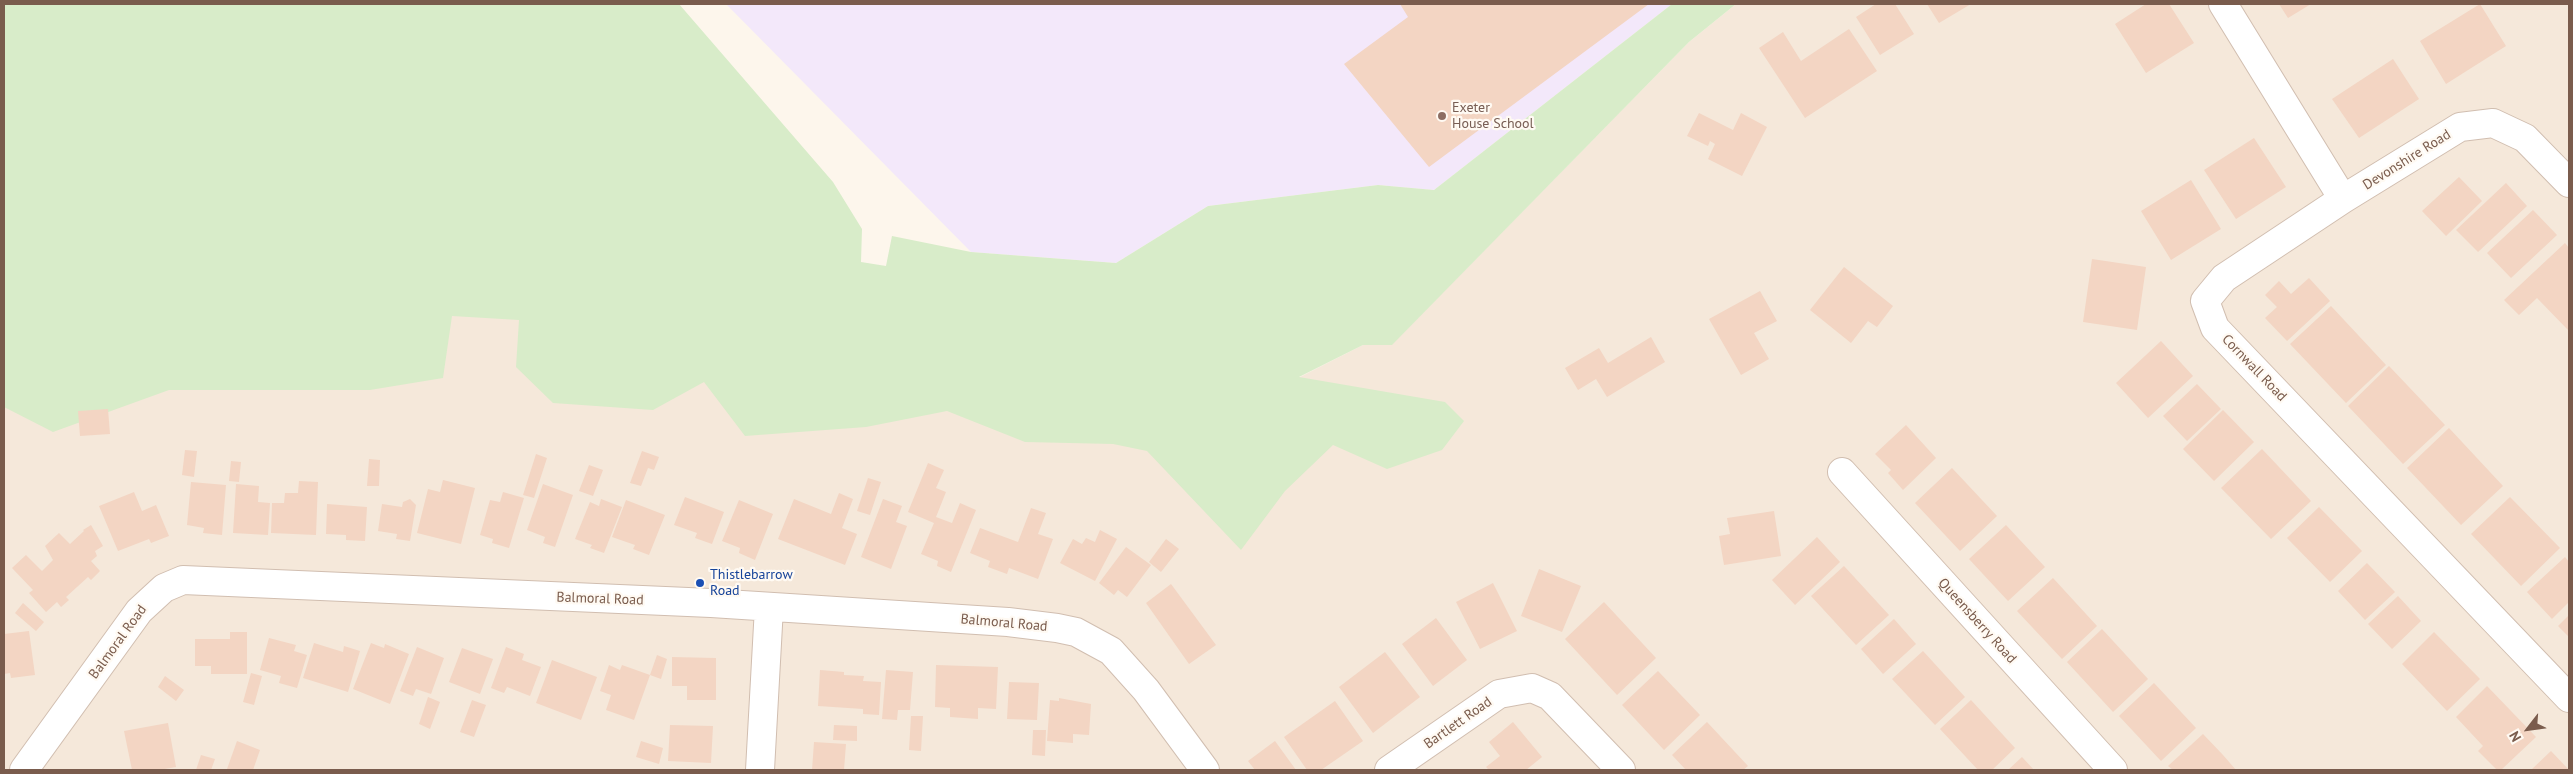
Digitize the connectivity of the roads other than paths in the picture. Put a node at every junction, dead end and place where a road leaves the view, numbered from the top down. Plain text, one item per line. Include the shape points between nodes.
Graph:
1 (2223, 4) edge
2 (2569, 183) edge
3 (2343, 199) junction
4 (1842, 472) dead end
5 (769, 607) junction
6 (2569, 698) edge
7 (24, 770) edge
8 (760, 770) edge
9 (1206, 770) edge
10 (1389, 770) edge
11 (1621, 770) edge
12 (2113, 770) edge

1 - 3 street
2 - 3 street, Devonshire Road via 2525,138 2493,123 2460,127
3 - 6 street, Cornwall Road via 2224,278 2205,301 2216,328
4 - 12 street, Queensberry Road
5 - 7 street, Balmoral Road via 183,580 164,588 139,611
5 - 8 street
5 - 9 street, Balmoral Road via 1008,622 1076,632 1111,651 1128,668
10 - 11 street, Bartlett Road via 1499,694 1532,688 1550,696

